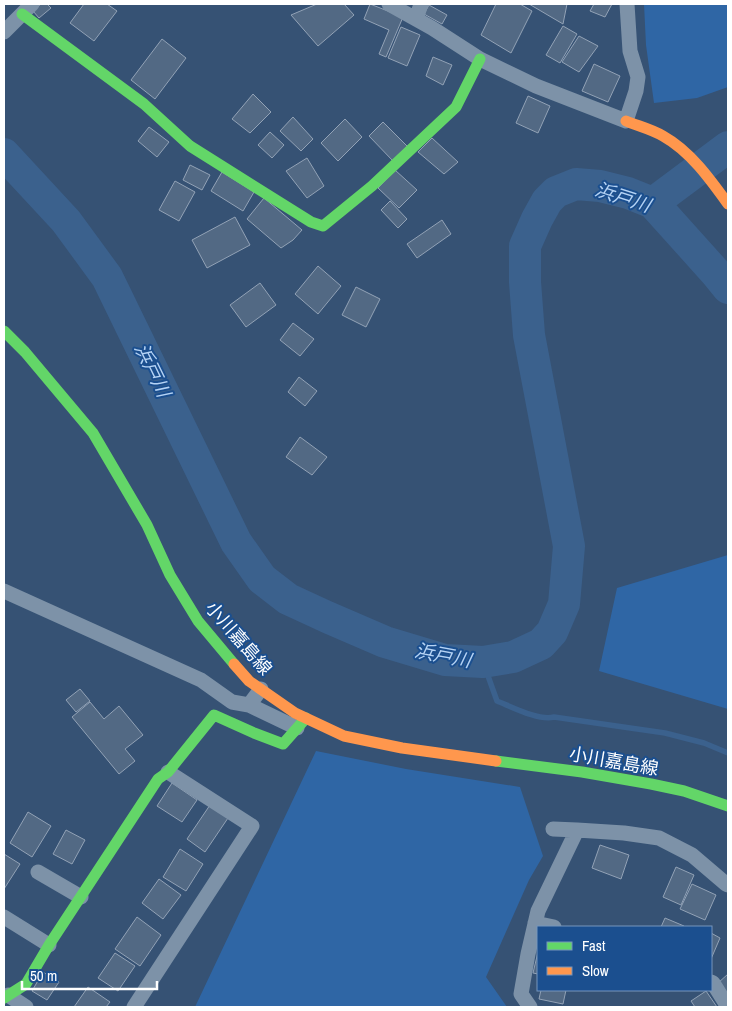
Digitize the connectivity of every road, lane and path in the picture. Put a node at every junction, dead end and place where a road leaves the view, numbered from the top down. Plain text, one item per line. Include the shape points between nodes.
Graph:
1 (389, 4) edge
2 (421, 4) edge
3 (627, 4) edge
4 (27, 9) edge
5 (416, 19) junction
6 (4, 32) edge
7 (480, 59) junction
8 (626, 121) junction
9 (728, 204) edge
10 (4, 332) edge
11 (4, 591) edge
12 (261, 689) junction
13 (249, 705) junction
14 (301, 723) junction
15 (168, 772) junction
16 (728, 806) edge
17 (553, 829) dead end
18 (577, 830) junction
19 (38, 872) dead end
20 (728, 885) edge
21 (80, 897) junction
22 (4, 917) edge
23 (535, 922) junction
24 (550, 926) edge
25 (49, 945) junction
26 (712, 982) edge
27 (6, 997) edge
28 (26, 1007) edge
29 (134, 1007) edge
30 (530, 1007) edge
31 (728, 1007) edge

1 - 5 street
2 - 5 street
3 - 8 street via 630,51 638,77
4 - 6 street
4 - 7 street via 144,104 190,146 311,222 323,226 372,186 456,106
5 - 7 street
7 - 8 street via 536,86
8 - 9 street via 664,136 689,157
10 - 12 street, 小川嘉島線 via 25,352 92,433 147,525 170,575 198,621 249,681
11 - 13 street via 201,680 232,702
12 - 13 street
12 - 14 street, 小川嘉島線 via 295,713
13 - 14 street
14 - 15 street via 283,744 214,715
14 - 16 street, 小川嘉島線 via 402,748 651,784
15 - 21 street via 158,779
15 - 29 street via 252,826
17 - 18 street
18 - 20 street via 659,838 692,855
18 - 23 street
19 - 21 street
21 - 25 street
22 - 25 street
23 - 24 street
23 - 30 street via 521,994
25 - 27 street via 26,984
26 - 31 street
27 - 28 street

